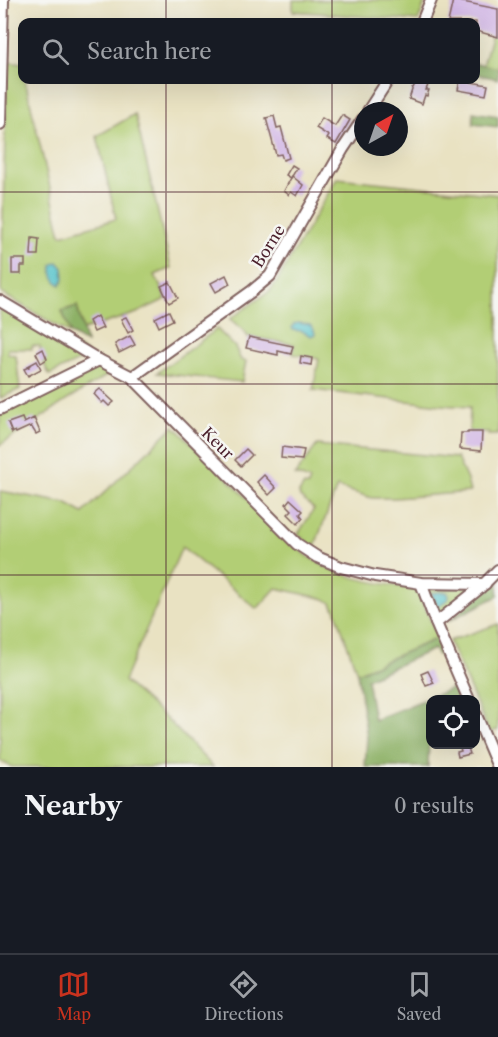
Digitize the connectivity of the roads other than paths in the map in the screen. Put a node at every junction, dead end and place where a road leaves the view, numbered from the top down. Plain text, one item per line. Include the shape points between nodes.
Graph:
1 (3, 0) edge
2 (431, 0) edge
3 (424, 18) edge
4 (385, 84) edge
5 (374, 102) edge
6 (0, 124) edge
7 (354, 133) edge
8 (0, 301) edge
9 (99, 360) junction
10 (132, 377) junction
11 (0, 408) edge
12 (498, 570) edge
13 (421, 583) junction
14 (485, 584) junction
15 (436, 623) junction
16 (467, 695) edge
17 (480, 724) edge
18 (498, 767) edge

1 - 6 street
2 - 3 street
4 - 5 street
7 - 10 street, Borne via 270,276
8 - 9 street, Keur
9 - 10 street, Keur
9 - 11 street
10 - 13 street, Keur via 297,544 341,567
12 - 14 street
13 - 14 street, Keur
13 - 15 street
14 - 15 street
15 - 16 street
17 - 18 street

